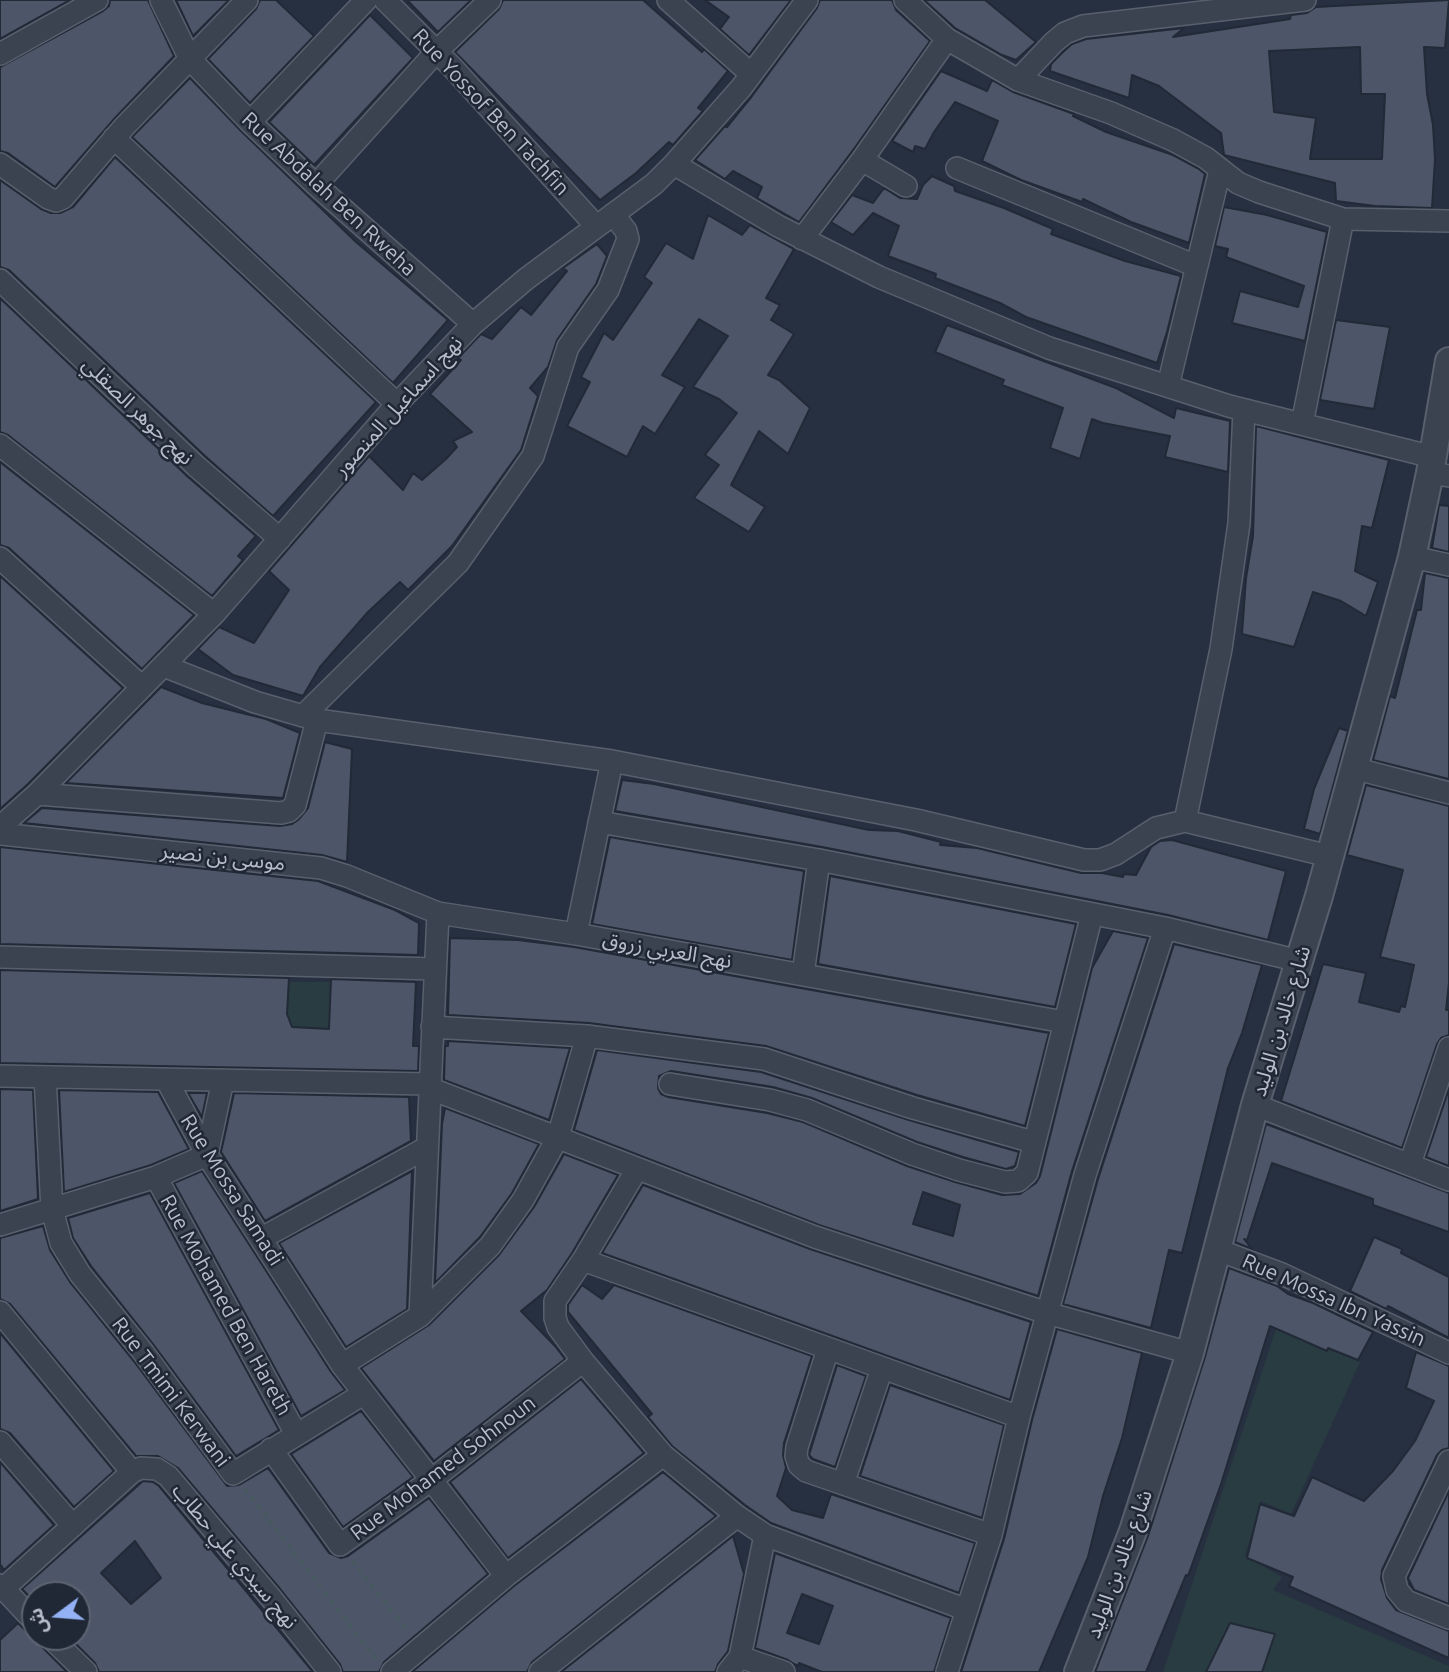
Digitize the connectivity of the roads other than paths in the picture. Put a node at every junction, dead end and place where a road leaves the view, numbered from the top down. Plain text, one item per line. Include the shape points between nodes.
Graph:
1 (97, 0) edge
2 (161, 0) edge
3 (247, 0) edge
4 (366, 0) edge
5 (385, 0) edge
6 (490, 0) edge
7 (668, 0) edge
8 (807, 0) edge
9 (905, 0) edge
10 (1302, 0) edge
11 (1152, 9) edge
12 (947, 39) junction
13 (437, 51) junction
14 (0, 54) edge
15 (190, 60) junction
16 (751, 74) junction
17 (1018, 80) junction
18 (250, 122) junction
19 (114, 138) junction
20 (862, 160) junction
21 (0, 164) edge
22 (674, 164) junction
23 (957, 169) dead end
24 (1220, 170) junction
25 (316, 185) junction
26 (906, 186) dead end
27 (1343, 219) junction
28 (604, 220) junction
29 (1449, 222) edge
30 (803, 239) junction
31 (1196, 266) junction
32 (0, 280) edge
33 (473, 324) junction
34 (1449, 361) edge
35 (1168, 386) junction
36 (397, 404) junction
37 (1244, 410) junction
38 (1302, 424) junction
39 (0, 445) edge
40 (1437, 469) edge
41 (280, 539) junction
42 (1412, 557) junction
43 (0, 558) edge
44 (1449, 565) edge
45 (214, 614) junction
46 (164, 666) junction
47 (142, 687) junction
48 (310, 718) junction
49 (612, 761) junction
50 (1353, 768) junction
51 (1449, 793) edge
52 (37, 794) junction
53 (1185, 821) junction
54 (599, 822) junction
55 (0, 827) edge
56 (0, 834) edge
57 (1329, 856) junction
58 (819, 860) junction
59 (438, 913) junction
60 (1092, 914) junction
61 (1165, 928) junction
62 (576, 934) junction
63 (0, 957) edge
64 (1299, 961) junction
65 (435, 969) junction
66 (803, 974) junction
67 (1064, 1022) junction
68 (432, 1027) junction
69 (587, 1036) junction
70 (1449, 1048) edge
71 (0, 1076) edge
72 (45, 1077) junction
73 (166, 1079) junction
74 (223, 1080) junction
75 (670, 1084) dead end
76 (429, 1086) junction
77 (1255, 1105) junction
78 (558, 1137) junction
79 (1033, 1142) junction
80 (426, 1148) junction
81 (208, 1155) junction
82 (1410, 1164) junction
83 (637, 1170) junction
84 (156, 1177) junction
85 (1449, 1180) edge
86 (52, 1209) junction
87 (0, 1225) edge
88 (262, 1238) junction
89 (1218, 1250) junction
90 (583, 1260) junction
91 (0, 1312) edge
92 (1047, 1313) junction
93 (420, 1316) junction
94 (828, 1349) junction
95 (1190, 1353) junction
96 (1449, 1353) edge
97 (583, 1361) junction
98 (342, 1365) junction
99 (882, 1368) junction
100 (363, 1394) junction
101 (1019, 1418) junction
102 (296, 1434) junction
103 (0, 1442) edge
104 (271, 1449) junction
105 (663, 1455) junction
106 (1449, 1461) edge
107 (132, 1472) junction
108 (430, 1481) junction
109 (843, 1484) junction
110 (737, 1516) junction
111 (73, 1526) junction
112 (765, 1535) junction
113 (991, 1535) junction
114 (506, 1576) junction
115 (3, 1593) edge
116 (21, 1609) edge
117 (967, 1610) junction
118 (1449, 1618) edge
119 (64, 1651) edge
120 (734, 1665) edge
121 (385, 1666) edge
122 (86, 1672) edge
123 (330, 1672) edge
124 (540, 1672) edge
125 (785, 1672) edge
126 (947, 1672) edge
127 (1078, 1672) edge

1 - 14 street
2 - 15 street, Rue Abdalah Ben Rweha
3 - 15 street
4 - 18 street
5 - 13 street, Rue Yossof Ben Tachfin
6 - 13 street
7 - 16 street
8 - 16 street, نهج اسماعيل المنصور
9 - 12 street
10 - 11 street
11 - 17 street via 1076,28 1054,42
12 - 17 street
12 - 20 street
13 - 25 street
13 - 28 street, Rue Yossof Ben Tachfin
15 - 18 street, Rue Abdalah Ben Rweha
15 - 19 street
16 - 22 street, نهج اسماعيل المنصور
17 - 24 street via 1173,140
18 - 25 street, Rue Abdalah Ben Rweha
19 - 21 street via 60,200 48,198
19 - 36 street
20 - 26 street
20 - 30 street
22 - 28 street, نهج اسماعيل المنصور
22 - 30 street
23 - 31 street
24 - 27 street via 1238,184
24 - 31 street
25 - 33 street, Rue Abdalah Ben Rweha
27 - 29 street
27 - 38 street
28 - 33 street, نهج اسماعيل المنصور
28 - 48 street, Rue Yossof Ben Tachfin via 626,231 628,239 608,290 568,347 533,456 458,563
30 - 35 street via 986,323
31 - 35 street
32 - 41 street, نهج جوهر الصقلي
33 - 36 street, نهج اسماعيل المنصور
34 - 40 street, شارع خالد بن الوليد
35 - 37 street
36 - 41 street, نهج اسماعيل المنصور
37 - 38 street
37 - 53 street via 1239,523 1221,649
38 - 40 street
39 - 45 street
40 - 42 street, شارع خالد بن الوليد
41 - 45 street, نهج اسماعيل المنصور
42 - 44 street
42 - 50 street, شارع خالد بن الوليد
43 - 47 street
45 - 46 street, نهج اسماعيل المنصور
46 - 47 street, نهج اسماعيل المنصور
46 - 48 street
47 - 52 street, نهج اسماعيل المنصور
48 - 49 street
48 - 52 street via 295,805 289,811
49 - 53 street via 916,820 1084,860 1116,854 1156,828
49 - 54 street
50 - 51 street
50 - 57 street, شارع خالد بن الوليد
52 - 55 street, نهج اسماعيل المنصور
53 - 57 street
54 - 58 street
54 - 62 street
56 - 59 street, موسى بن نصير via 321,868
57 - 64 street, شارع خالد بن الوليد
58 - 60 street
58 - 66 street
59 - 62 street, نهج العربي زروق
59 - 65 street
60 - 61 street
60 - 67 street
61 - 64 street
61 - 92 street via 1085,1175
62 - 66 street, نهج العربي زروق
63 - 65 street
64 - 77 street, شارع خالد بن الوليد
65 - 68 street
66 - 67 street, نهج العربي زروق
67 - 79 street
68 - 69 street
68 - 76 street
69 - 78 street
69 - 79 street via 764,1059
70 - 82 street
71 - 72 street
72 - 73 street
72 - 86 street, Rue Tmimi Kerwani
73 - 74 street, Rue Mossa Samadi
73 - 81 street, Rue Mossa Samadi
74 - 76 street, Rue Mossa Samadi
74 - 81 street
75 - 79 street via 807,1110 912,1154 1005,1182 1018,1181 1027,1173
76 - 78 street
76 - 80 street
77 - 82 street
77 - 89 street, شارع خالد بن الوليد
78 - 83 street
78 - 93 street via 523,1200 490,1246
80 - 88 street
80 - 93 street
81 - 84 street
81 - 88 street, Rue Mossa Samadi
82 - 85 street
83 - 90 street
83 - 92 street via 815,1237
84 - 86 street
84 - 102 street, Rue Mohamed Ben Hareth
86 - 87 street
86 - 104 street, Rue Tmimi Kerwani via 61,1243 75,1267 233,1474
88 - 98 street, Rue Mossa Samadi
89 - 95 street, شارع خالد بن الوليد
89 - 96 street, Rue Mossa Ibn Yassin via 1282,1274
90 - 94 street
90 - 97 street via 559,1294 554,1310 558,1327
91 - 107 street
92 - 95 street
92 - 101 street
93 - 98 street
94 - 99 street
94 - 109 street via 796,1456 806,1471
95 - 127 street, شارع خالد بن الوليد via 1133,1531
97 - 105 street
97 - 108 street, Rue Mohamed Sohnoun
98 - 100 street, Rue Mossa Samadi
99 - 101 street
99 - 109 street
100 - 102 street
100 - 108 street, Rue Mossa Samadi
101 - 113 street
102 - 104 street
103 - 111 street
104 - 108 street, Rue Mohamed Sohnoun via 340,1545
105 - 110 street
105 - 114 street
106 - 118 street via 1394,1576 1406,1601
107 - 111 street
107 - 123 street, نهج سيدي علي حطاب via 158,1469 168,1476
108 - 114 street, Rue Mossa Samadi
109 - 113 street
110 - 112 street
110 - 124 street
111 - 115 street
112 - 117 street
112 - 120 street
113 - 117 street
114 - 121 street via 422,1647
115 - 116 street
117 - 126 street
119 - 122 street
120 - 125 street

